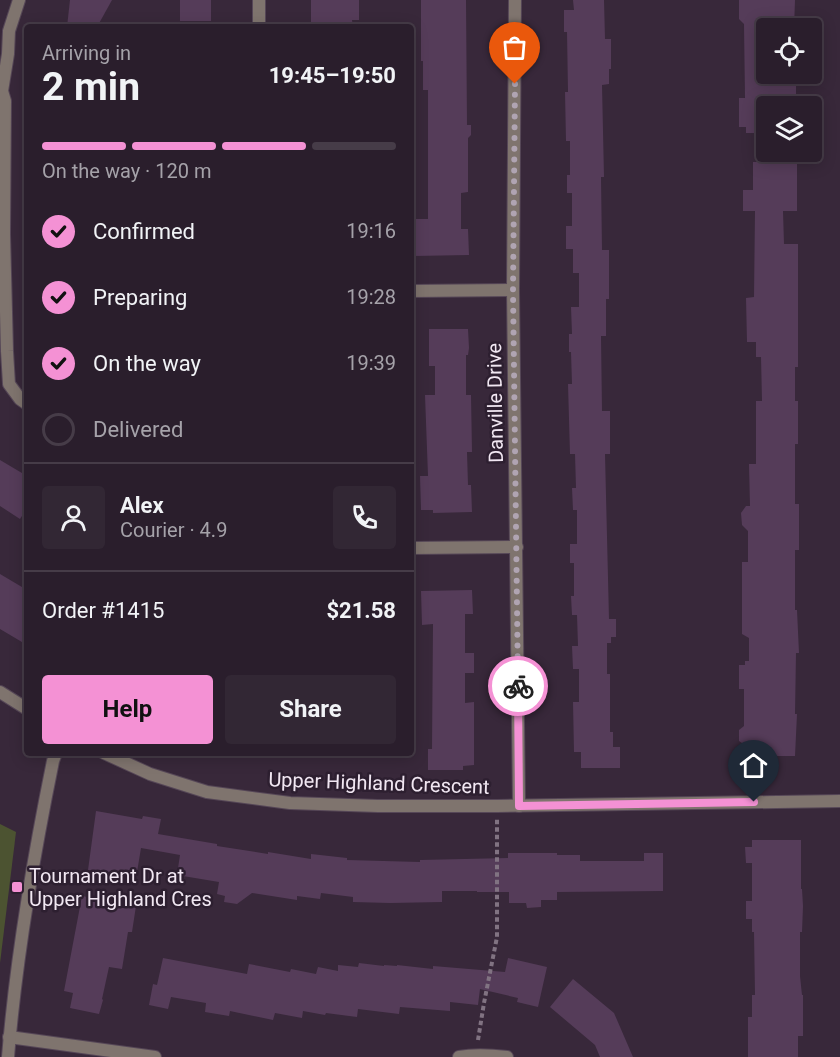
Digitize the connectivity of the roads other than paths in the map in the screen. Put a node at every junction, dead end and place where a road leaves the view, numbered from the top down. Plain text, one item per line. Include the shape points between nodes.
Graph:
1 (19, 0) edge
2 (259, 0) edge
3 (515, 0) edge
4 (259, 24) edge
5 (2, 234) edge
6 (513, 290) junction
7 (414, 291) edge
8 (24, 402) edge
9 (517, 547) junction
10 (414, 548) edge
11 (0, 692) edge
12 (24, 707) edge
13 (55, 756) edge
14 (111, 756) edge
15 (840, 801) edge
16 (519, 806) junction
17 (9, 1037) junction
18 (8, 1057) edge
19 (155, 1057) edge
20 (459, 1057) edge
21 (507, 1057) edge

1 - 5 street via 9,31 2,91
2 - 4 street
3 - 6 street, Danville Drive
5 - 8 street via 9,384
6 - 7 street
6 - 9 street, Danville Drive
9 - 10 street
9 - 16 street, Danville Drive
11 - 12 street
13 - 17 street via 26,900
14 - 16 street, Upper Highland Crescent via 150,774 230,796 378,806
15 - 16 street, Upper Highland Crescent
17 - 18 street
17 - 19 street
20 - 21 street

